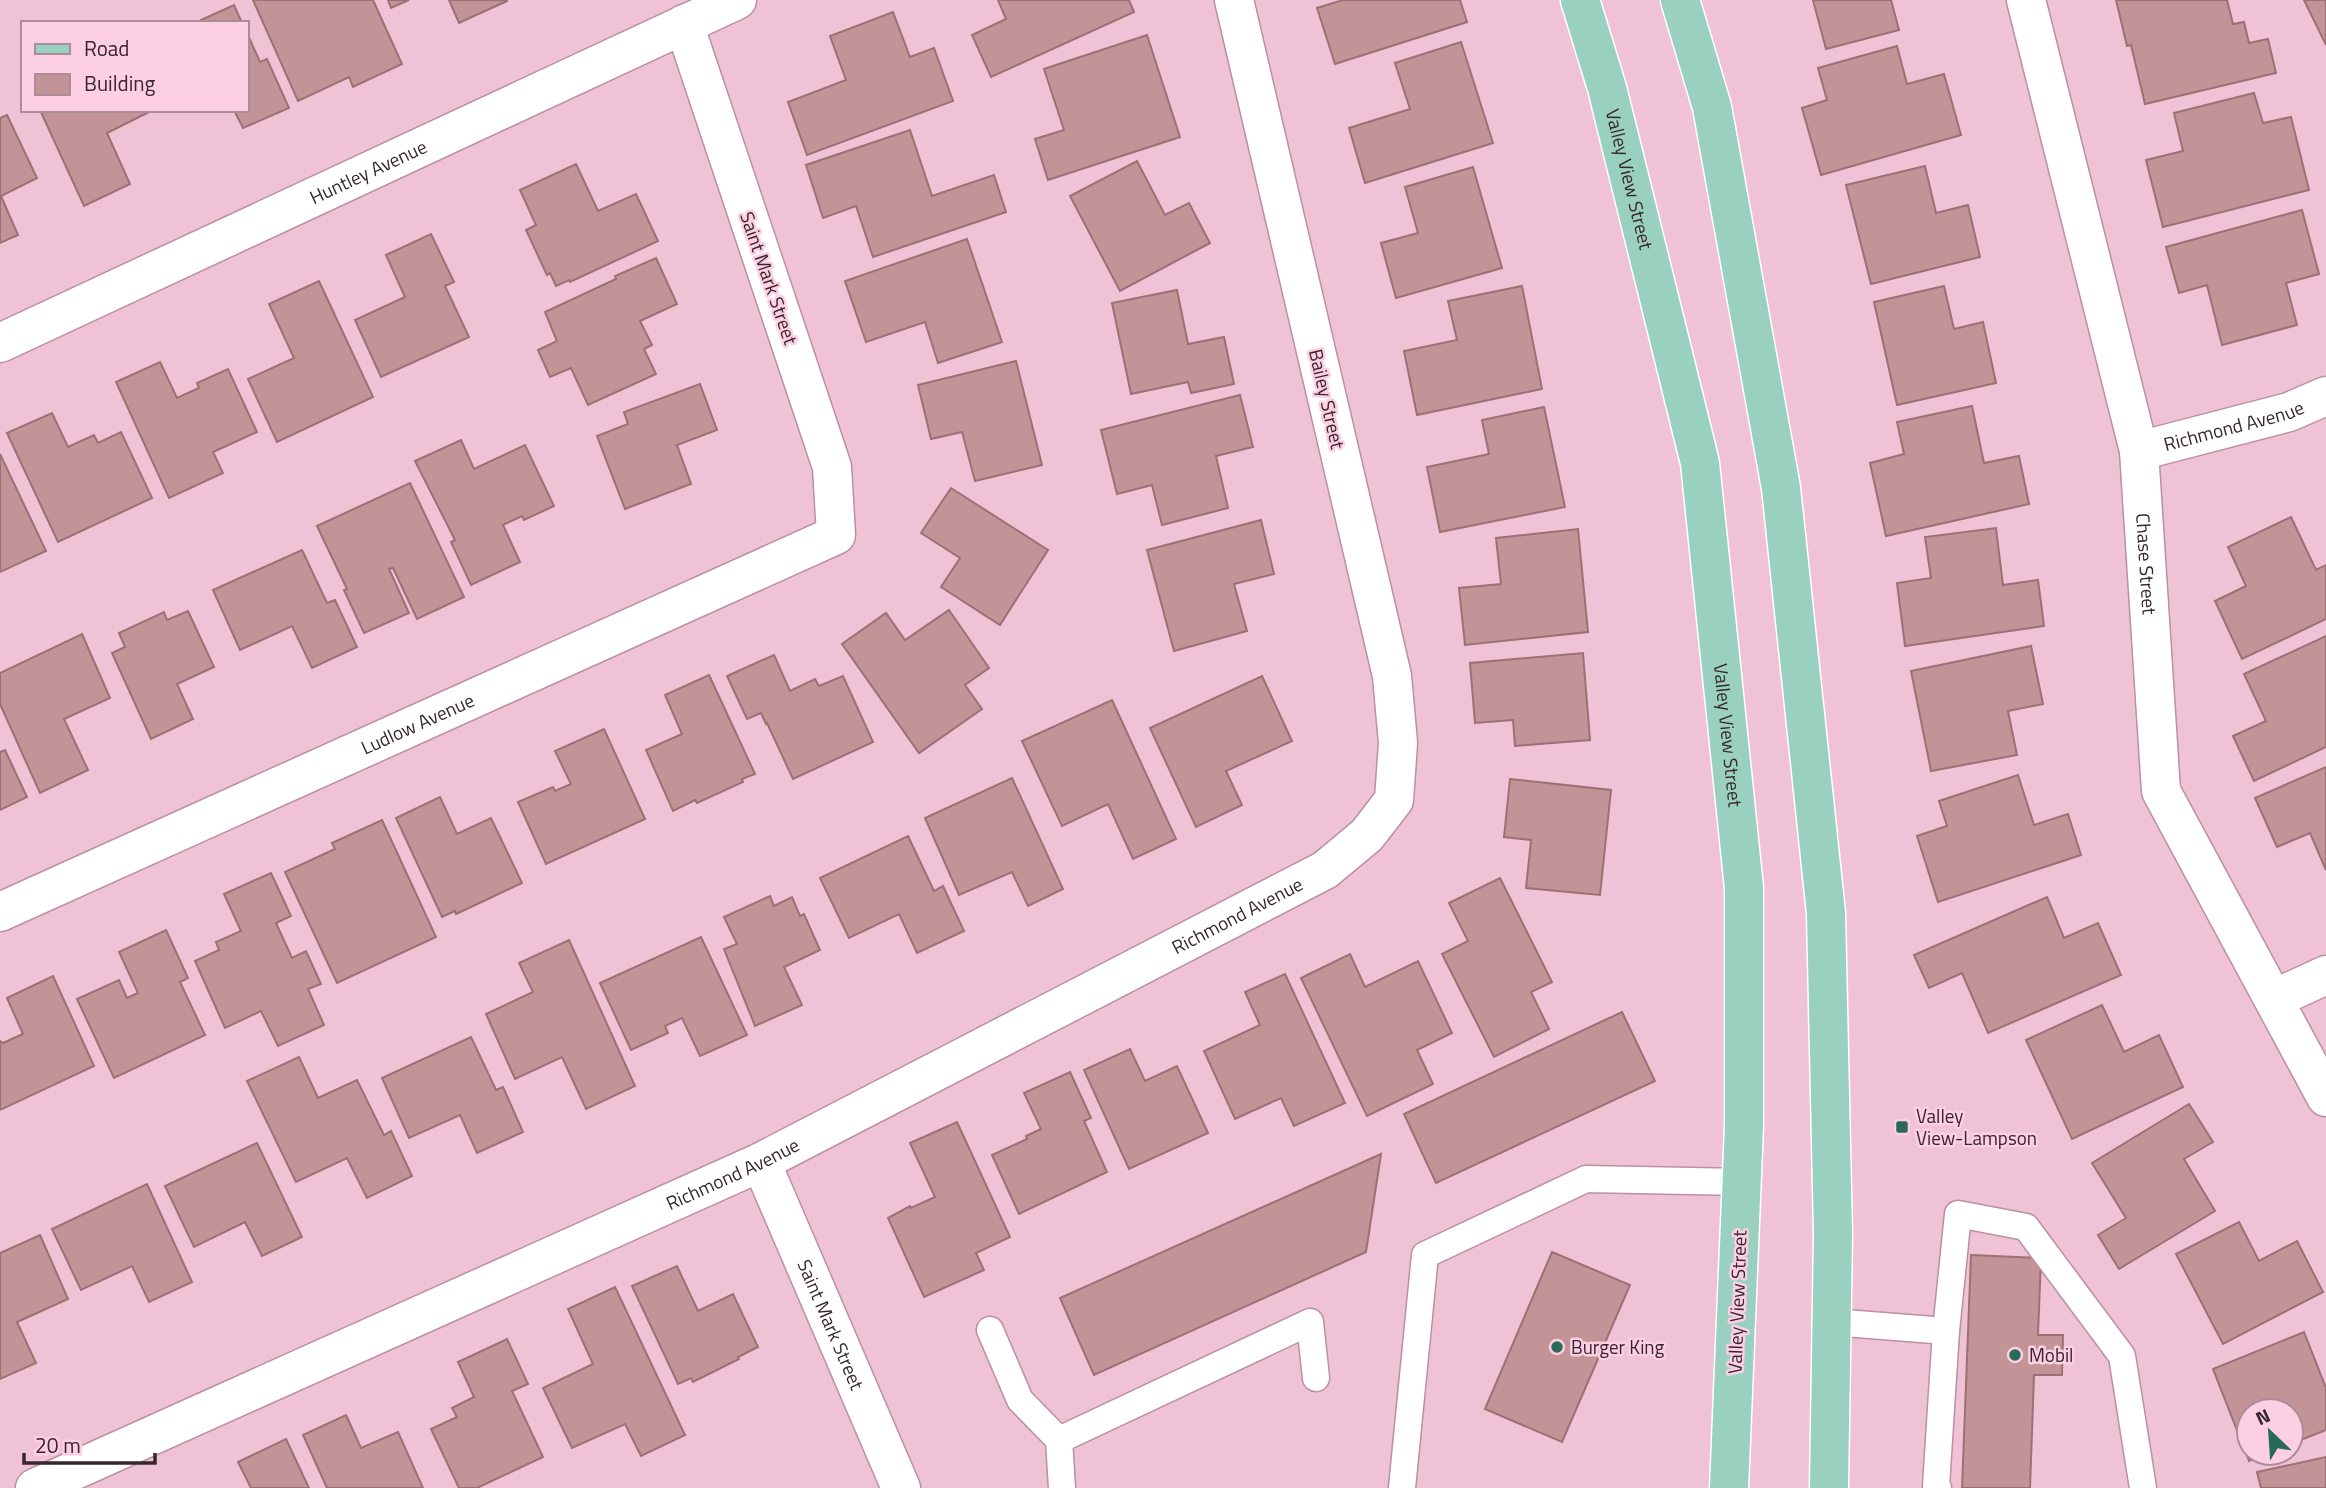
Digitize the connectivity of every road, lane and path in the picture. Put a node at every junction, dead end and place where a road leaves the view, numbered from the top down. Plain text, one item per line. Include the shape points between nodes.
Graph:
1 (737, 0) edge
2 (1234, 0) edge
3 (1580, 0) edge
4 (1680, 0) edge
5 (2026, 0) edge
6 (684, 24) junction
7 (0, 343) edge
8 (2326, 396) edge
9 (2139, 451) junction
10 (836, 535) joint
11 (1394, 800) joint
12 (0, 912) edge
13 (2326, 975) edge
14 (2274, 999) junction
15 (2326, 1097) edge
16 (761, 1162) junction
17 (1742, 1181) junction
18 (1832, 1322) junction
19 (990, 1329) dead end
20 (1946, 1331) junction
21 (1316, 1377) dead end
22 (1059, 1440) junction
23 (35, 1488) edge
24 (901, 1488) edge
25 (1062, 1488) edge
26 (1402, 1488) edge
27 (1728, 1488) edge
28 (1829, 1488) edge
29 (1938, 1488) edge
30 (2143, 1488) edge

1 - 6 street, Huntley Avenue
2 - 11 street, Bailey Street via 1392,677 1398,743
3 - 17 main road, Valley View Street via 1607,88 1700,463 1744,888
4 - 18 main road via 1712,107 1782,488 1826,913
5 - 9 street, Chase Street
6 - 7 street, Huntley Avenue
6 - 10 street, Saint Mark Street via 832,467
8 - 9 street, Richmond Avenue via 2289,412
9 - 14 street, Chase Street via 2161,791
10 - 12 street, Ludlow Avenue
11 - 16 street, Richmond Avenue via 1367,835 1325,870
13 - 14 street
14 - 15 street, Chase Street
16 - 23 street, Richmond Avenue
16 - 24 street, Saint Mark Street
17 - 26 lane via 1586,1179 1425,1255
17 - 27 main road, Valley View Street
18 - 20 lane
18 - 28 main road
19 - 22 lane via 1020,1400
20 - 29 lane
20 - 30 lane via 1958,1214 2026,1227 2122,1356
21 - 22 lane via 1310,1322
22 - 25 lane

